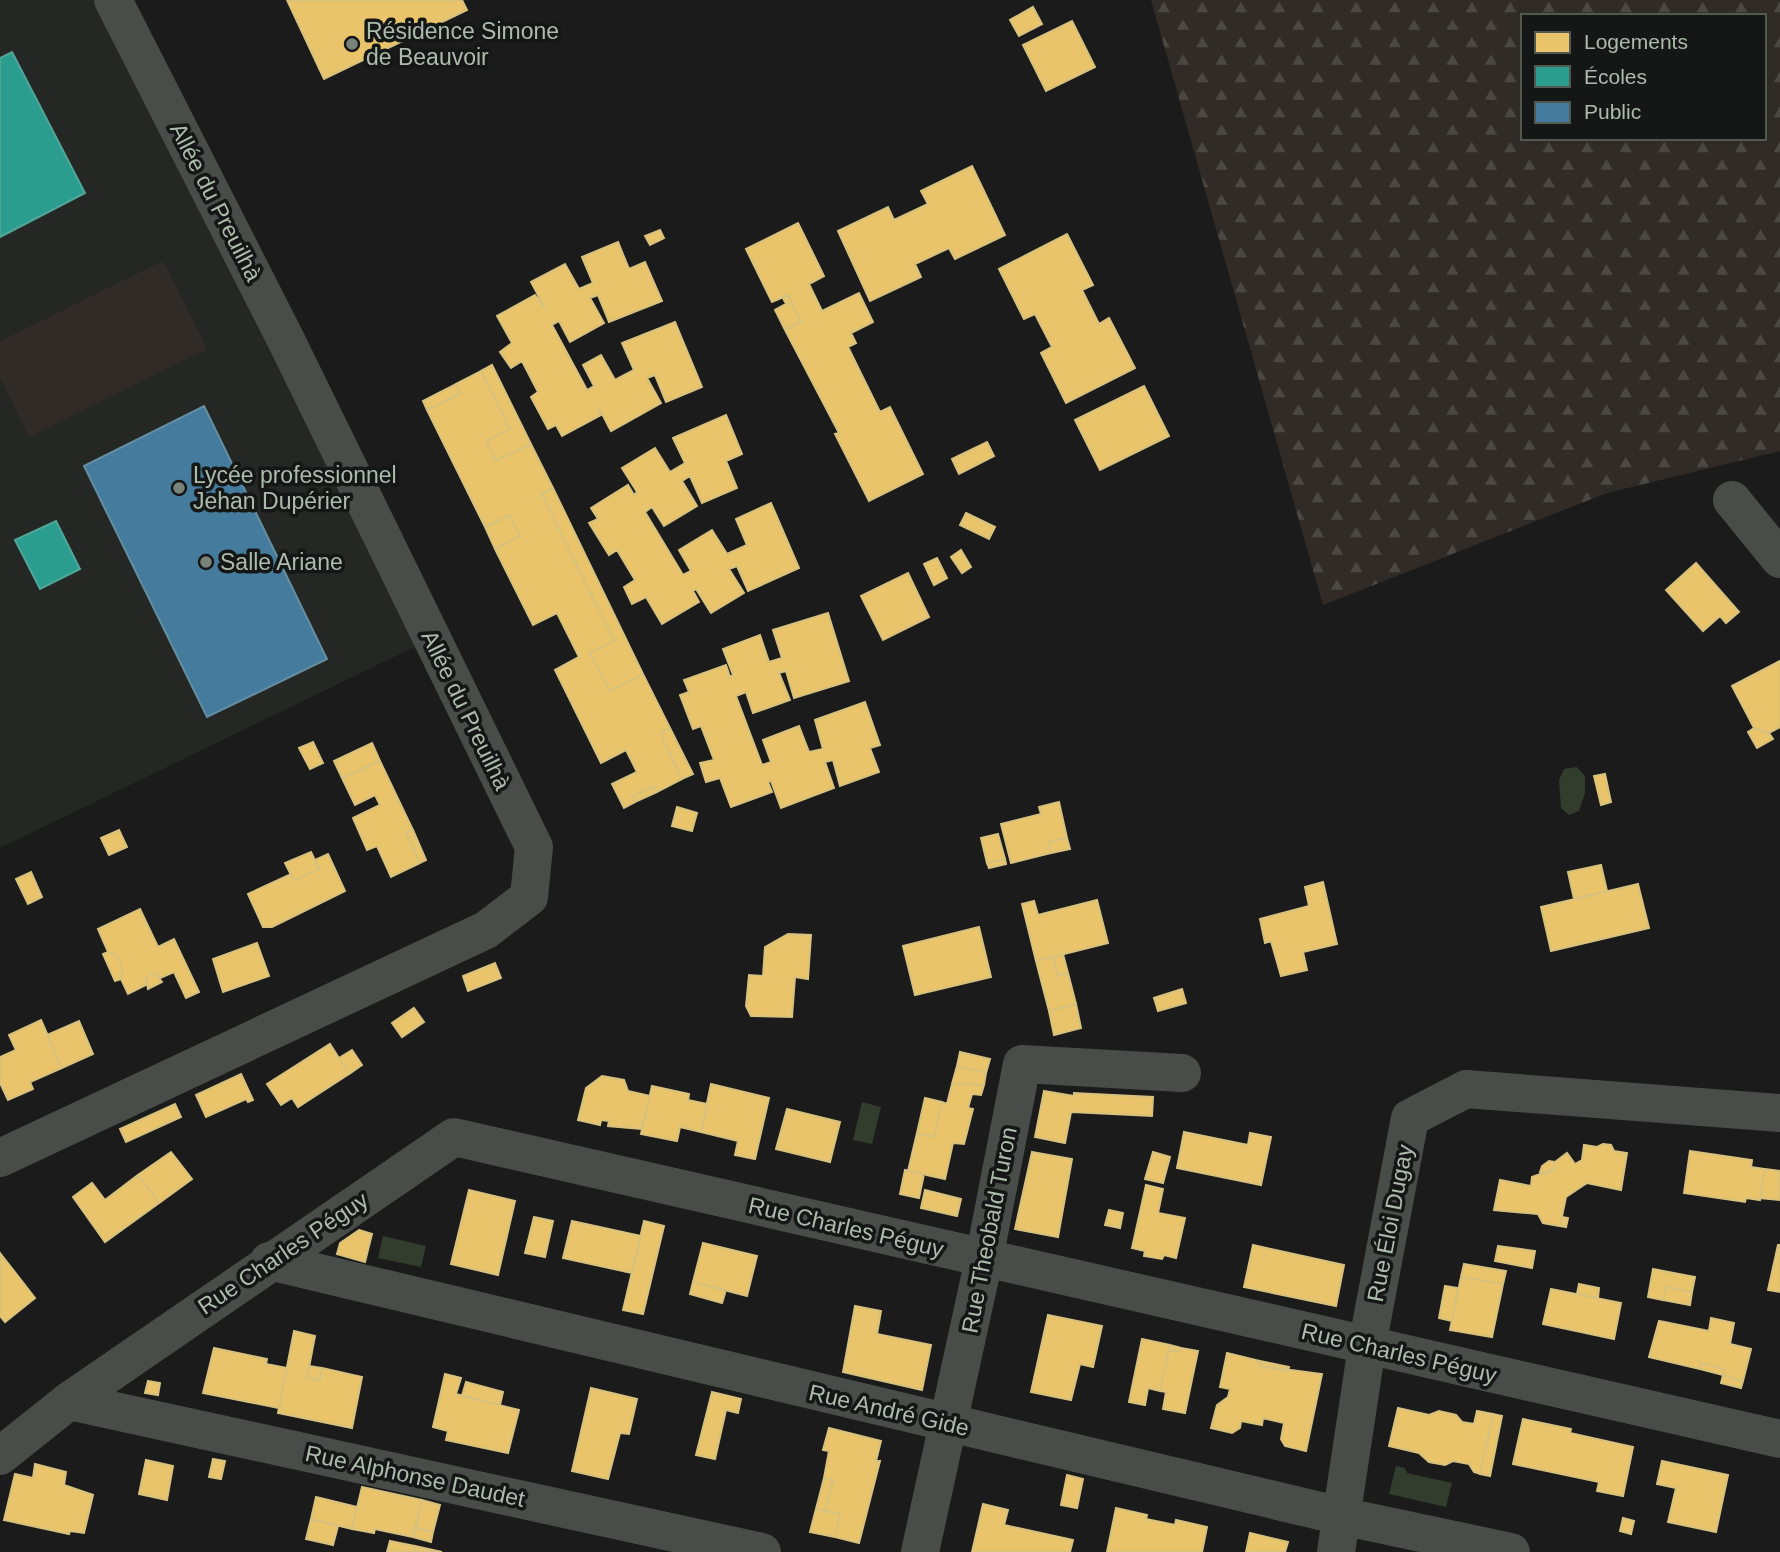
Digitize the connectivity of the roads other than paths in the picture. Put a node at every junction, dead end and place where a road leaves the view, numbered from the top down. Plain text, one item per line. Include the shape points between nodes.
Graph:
1 (113, 0) edge
2 (1732, 500) dead end
3 (1780, 558) edge
4 (1182, 1073) dead end
5 (1780, 1113) edge
6 (0, 1158) edge
7 (984, 1259) junction
8 (269, 1261) junction
9 (1367, 1346) junction
10 (69, 1401) junction
11 (949, 1424) junction
12 (1780, 1439) edge
13 (0, 1456) edge
14 (1339, 1534) edge
15 (761, 1552) edge
16 (920, 1552) edge
17 (1511, 1552) edge

1 - 6 street, Allée du Preuilhà via 285,338 534,847 529,897 486,930
2 - 3 street
4 - 7 street, Rue Theobald Turon via 1021,1064
5 - 9 street, Rue Éloi Dugay via 1466,1088 1410,1118
7 - 8 street, Rue Charles Péguy via 454,1137
7 - 9 street, Rue Charles Péguy
7 - 11 street, Rue Theobald Turon
8 - 10 street, Rue Charles Péguy
8 - 11 street, Rue André Gide
9 - 12 street, Rue Charles Péguy
9 - 14 street, Rue Éloi Dugay
10 - 13 street, Rue Charles Péguy
10 - 15 street, Rue Alphonse Daudet
11 - 14 street, Rue André Gide
11 - 16 street, Rue Theobald Turon
14 - 17 street, Rue André Gide

